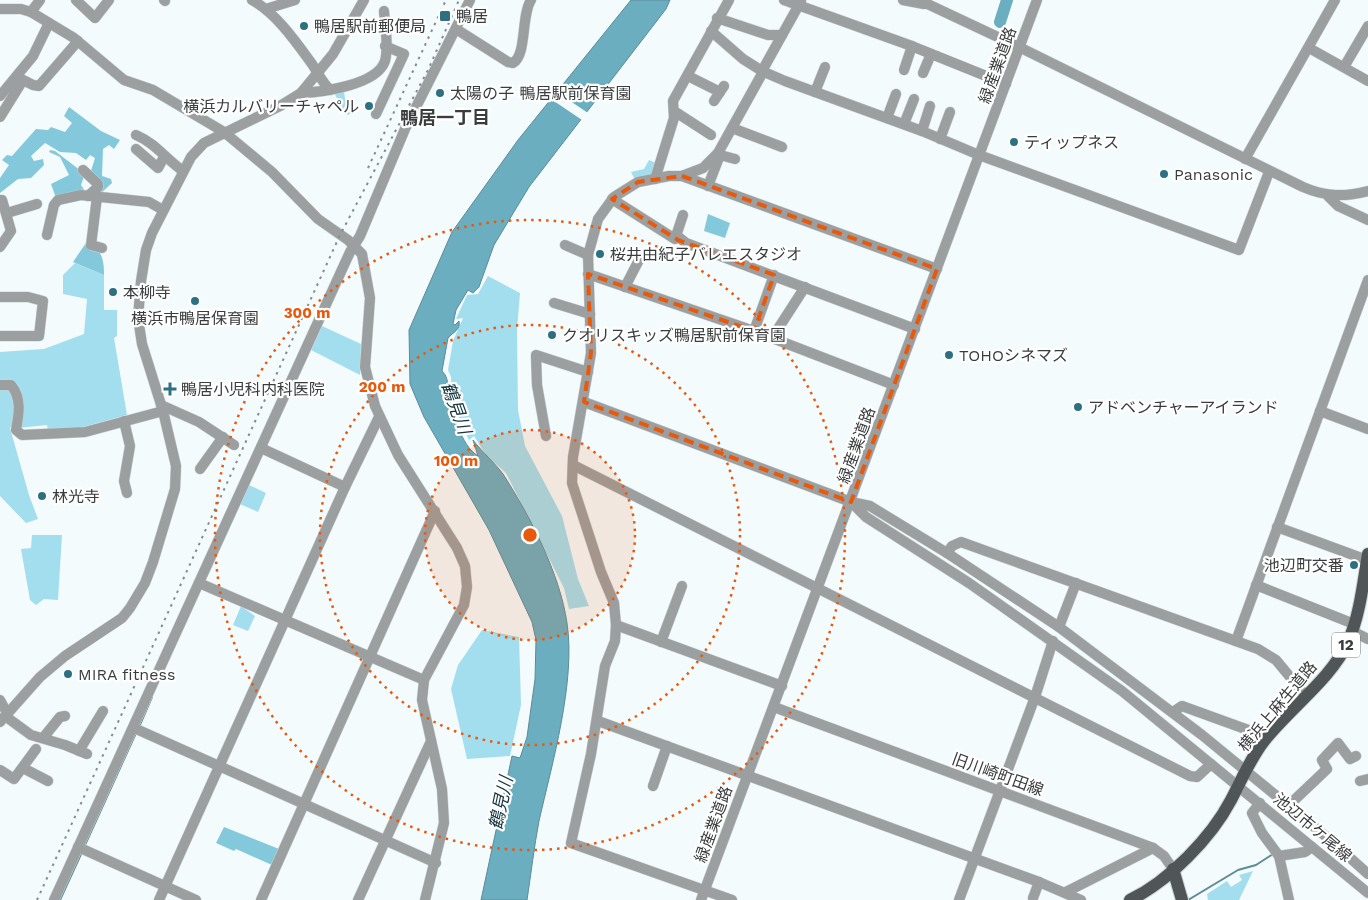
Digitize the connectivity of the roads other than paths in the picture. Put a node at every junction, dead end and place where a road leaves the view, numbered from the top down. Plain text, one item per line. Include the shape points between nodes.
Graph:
1 (40, 0) edge
2 (76, 0) edge
3 (109, 0) edge
4 (252, 0) edge
5 (296, 0) edge
6 (364, 0) edge
7 (531, 0) edge
8 (729, 0) edge
9 (784, 0) edge
10 (904, 0) edge
11 (919, 0) edge
12 (1037, 0) edge
13 (1335, 0) edge
14 (470, 2) edge
15 (800, 3) edge
16 (932, 3) edge
17 (0, 9) edge
18 (266, 9) junction
19 (384, 11) dead end
20 (31, 12) junction
21 (718, 18) junction
22 (49, 23) junction
23 (1368, 26) edge
24 (456, 29) junction
25 (711, 31) junction
26 (782, 35) junction
27 (78, 41) junction
28 (386, 46) junction
29 (912, 46) junction
30 (1019, 47) junction
31 (1310, 48) junction
32 (931, 54) junction
33 (825, 68) dead end
34 (1344, 68) junction
35 (904, 70) dead end
36 (763, 71) junction
37 (923, 73) dead end
38 (318, 75) junction
39 (688, 76) junction
40 (1368, 81) edge
41 (1006, 84) junction
42 (330, 90) junction
43 (814, 92) junction
44 (302, 93) junction
45 (719, 93) dead end
46 (896, 94) dead end
47 (0, 96) edge
48 (914, 99) dead end
49 (930, 106) dead end
50 (674, 111) junction
51 (950, 112) dead end
52 (376, 114) dead end
53 (0, 117) edge
54 (887, 118) junction
55 (904, 124) junction
56 (732, 128) junction
57 (922, 131) junction
58 (224, 132) junction
59 (136, 135) dead end
60 (712, 135) dead end
61 (940, 139) junction
62 (782, 147) dead end
63 (136, 149) dead end
64 (719, 154) junction
65 (979, 155) junction
66 (164, 157) junction
67 (735, 159) dead end
68 (1245, 159) junction
69 (83, 170) dead end
70 (182, 171) junction
71 (1269, 172) junction
72 (682, 176) junction
73 (655, 179) junction
74 (708, 186) junction
75 (1368, 191) edge
76 (93, 196) junction
77 (1328, 196) junction
78 (612, 199) junction
79 (0, 200) edge
80 (37, 204) dead end
81 (163, 210) junction
82 (7, 213) junction
83 (683, 215) dead end
84 (1368, 220) edge
85 (676, 235) junction
86 (47, 236) dead end
87 (565, 245) dead end
88 (354, 246) junction
89 (0, 247) edge
90 (102, 248) dead end
91 (588, 255) junction
92 (640, 258) dead end
93 (937, 269) junction
94 (588, 274) junction
95 (774, 275) junction
96 (1368, 280) edge
97 (625, 286) junction
98 (805, 287) junction
99 (0, 296) edge
100 (1365, 296) edge
101 (554, 303) dead end
102 (590, 314) junction
103 (915, 329) junction
104 (754, 331) junction
105 (0, 336) edge
106 (772, 338) junction
107 (588, 372) junction
108 (0, 384) edge
109 (894, 385) junction
110 (584, 402) junction
111 (162, 408) junction
112 (1320, 411) junction
113 (379, 417) junction
114 (124, 421) junction
115 (1368, 428) edge
116 (546, 436) dead end
117 (223, 437) junction
118 (234, 445) dead end
119 (263, 449) junction
120 (573, 465) junction
121 (200, 469) dead end
122 (346, 486) junction
123 (127, 493) dead end
124 (851, 502) junction
125 (435, 511) junction
126 (1277, 527) junction
127 (947, 553) junction
128 (1367, 557) edge
129 (202, 584) junction
130 (1076, 584) junction
131 (1256, 585) junction
132 (682, 586) dead end
133 (819, 588) junction
134 (285, 621) junction
135 (616, 625) junction
136 (1059, 626) junction
137 (1353, 628) junction
138 (1368, 639) edge
139 (1053, 641) junction
140 (1236, 641) junction
141 (661, 642) junction
142 (369, 657) junction
143 (424, 680) junction
144 (782, 686) junction
145 (1305, 695) junction
146 (1035, 697) junction
147 (0, 700) edge
148 (774, 708) junction
149 (103, 711) dead end
150 (1172, 712) junction
151 (65, 716) dead end
152 (4, 717) edge
153 (598, 720) junction
154 (136, 729) junction
155 (43, 738) junction
156 (431, 741) junction
157 (1264, 741) junction
158 (667, 746) junction
159 (36, 748) dead end
160 (1356, 756) dead end
161 (1211, 764) junction
162 (219, 766) junction
163 (23, 768) junction
164 (0, 770) edge
165 (1244, 770) junction
166 (747, 776) junction
167 (48, 781) dead end
168 (1238, 785) junction
169 (653, 786) dead end
170 (999, 792) junction
171 (1260, 803) junction
172 (304, 804) junction
173 (1288, 806) junction
174 (386, 840) junction
175 (1312, 847) junction
176 (1153, 848) junction
177 (82, 849) junction
178 (1278, 856) junction
179 (974, 858) junction
180 (436, 863) junction
181 (1173, 870) junction
182 (1368, 874) edge
183 (1039, 882) junction
184 (166, 885) junction
185 (1066, 892) junction
186 (1368, 893) edge
187 (703, 895) edge
188 (1033, 898) dead end
189 (54, 900) edge
190 (159, 900) edge
191 (196, 900) edge
192 (260, 900) edge
193 (358, 900) edge
194 (425, 900) edge
195 (732, 900) edge
196 (959, 900) edge
197 (1081, 900) edge
198 (1130, 900) edge
199 (1182, 900) edge
200 (1289, 900) edge

1 - 20 street
2 - 3 street via 95,18
4 - 18 street
5 - 18 street
6 - 38 street
7 - 24 street via 524,18 519,57 513,64
8 - 21 street
9 - 15 street
10 - 16 street
11 - 16 street
12 - 30 street, 緑産業道路
13 - 31 street
14 - 24 street
15 - 26 street
15 - 29 street
16 - 30 street
17 - 20 street
18 - 38 street
19 - 28 street
20 - 22 street
21 - 25 street
21 - 26 street via 768,35
22 - 27 street
22 - 47 street via 33,56
23 - 34 street
24 - 88 street via 406,128
25 - 36 street via 743,59
25 - 39 street
26 - 36 street
27 - 53 street via 39,86 23,80
27 - 58 street via 124,80 153,90
28 - 42 street via 386,59 374,75
28 - 52 street via 404,54
29 - 32 street
29 - 35 street
30 - 41 street, 緑産業道路
30 - 68 street
31 - 34 street
31 - 68 street
32 - 37 street
32 - 41 street
33 - 43 street
34 - 40 street
36 - 43 street
36 - 56 street
38 - 42 street
38 - 44 street
39 - 45 street
39 - 50 street via 673,102
41 - 65 street, 緑産業道路
42 - 44 street
43 - 54 street
44 - 58 street
46 - 54 street
48 - 55 street
49 - 57 street
50 - 60 street
50 - 73 street
51 - 61 street
54 - 55 street
55 - 57 street
56 - 62 street
56 - 64 street
57 - 61 street
58 - 70 street via 204,143
58 - 88 street via 272,172 318,219
59 - 66 street via 156,146
61 - 65 street
63 - 66 street via 158,168
64 - 67 street
64 - 72 street via 703,168
64 - 74 street
65 - 71 street via 1239,250
65 - 93 street, 緑産業道路
66 - 70 street
68 - 71 street
69 - 76 street via 98,184
70 - 81 street
71 - 77 street
72 - 73 street
72 - 74 street
73 - 78 street via 638,182
74 - 93 street
75 - 77 street
76 - 81 street via 148,202
76 - 86 street via 58,200
76 - 90 street via 91,245
77 - 84 street via 1338,206
78 - 85 street via 675,239
78 - 91 street via 598,219
79 - 82 street
80 - 82 street
81 - 111 street via 146,250 138,303 140,332
82 - 89 street via 11,231
83 - 85 street
85 - 95 street via 686,243
87 - 91 street
88 - 113 street via 364,258 368,283 370,314 365,368
88 - 119 street
91 - 94 street
92 - 97 street
93 - 103 street, 緑産業道路
94 - 97 street
94 - 102 street
95 - 98 street
95 - 104 street
96 - 100 street
97 - 104 street
98 - 103 street
98 - 106 street
99 - 105 street via 28,297 43,302 39,336
100 - 112 street
101 - 102 street
102 - 107 street
103 - 109 street, 緑産業道路
104 - 106 street
106 - 109 street
107 - 110 street
107 - 116 street via 536,355 537,385
108 - 114 street via 11,384 16,390 20,406 16,430 22,435 85,432
109 - 124 street, 緑産業道路
110 - 120 street
110 - 124 street, 池辺市ケ尾線
111 - 114 street
111 - 117 street via 199,422
111 - 152 street via 176,466 176,489 145,583 122,618 65,656 40,677
112 - 115 street
112 - 126 street
113 - 122 street
113 - 125 street via 398,455
114 - 123 street via 130,446 124,481
117 - 118 street
117 - 121 street
119 - 122 street
119 - 129 street
120 - 133 street
120 - 135 street via 572,483 614,603
122 - 134 street
124 - 127 street, 池辺市ケ尾線 via 870,506
124 - 133 street, 緑産業道路
124 - 139 street, 池辺市ケ尾線 via 866,517
125 - 142 street
125 - 143 street via 465,566 467,587 464,605
126 - 128 street
126 - 131 street
127 - 130 street via 961,542
127 - 136 street, 池辺市ケ尾線
128 - 137 main road, 横浜上麻生道路 / 12
129 - 134 street
129 - 154 street
130 - 136 street
130 - 140 street
131 - 137 street
131 - 140 street
132 - 141 street
133 - 144 street, 緑産業道路
133 - 146 street
134 - 142 street
134 - 162 street
135 - 141 street
135 - 153 street via 615,641 605,666
136 - 150 street, 池辺市ケ尾線
137 - 138 street
137 - 145 main road, 横浜上麻生道路 / 12 via 1338,659
139 - 146 street
139 - 161 street, 池辺市ケ尾線 via 1122,691
140 - 145 street via 1274,657
141 - 144 street
142 - 143 street
142 - 172 street
143 - 156 street via 422,700
144 - 148 street, 緑産業道路
145 - 157 main road, 横浜上麻生道路 / 12
146 - 161 street via 1190,776 1197,777
146 - 170 street
147 - 152 street
148 - 166 street, 緑産業道路
148 - 170 street, 旧川崎町田線
149 - 155 street via 83,753
150 - 157 street via 1182,706 1250,730
150 - 165 street, 池辺市ケ尾線
151 - 155 street via 60,717
152 - 155 street via 31,735
153 - 158 street
153 - 187 street via 571,842
154 - 162 street
154 - 177 street
156 - 174 street
156 - 180 street via 443,797 444,823
157 - 165 main road, 横浜上麻生道路 / 12
158 - 166 street
158 - 169 street
159 - 163 street
160 - 173 street via 1350,759 1338,744 1322,760 1327,769
161 - 168 street, 池辺市ケ尾線
162 - 172 street
162 - 184 street
163 - 164 street via 14,779
163 - 167 street
165 - 168 main road, 横浜上麻生道路 / 12
165 - 173 street, 池辺市ケ尾線
166 - 179 street
166 - 187 street, 緑産業道路
168 - 171 street, 池辺市ケ尾線
168 - 181 main road, 横浜上麻生道路 / 12 via 1204,840
170 - 176 street, 旧川崎町田線
170 - 179 street
171 - 175 street, 池辺市ケ尾線
171 - 178 street via 1252,813
172 - 174 street
172 - 192 street
173 - 182 street, 池辺市ケ尾線
174 - 180 street
174 - 193 street
175 - 178 street via 1305,852
175 - 186 street, 池辺市ケ尾線
176 - 181 street, 旧川崎町田線 via 1164,856
176 - 185 street
177 - 184 street
177 - 189 street
178 - 200 street
179 - 183 street
179 - 196 street
180 - 194 street
181 - 198 main road, 横浜上麻生道路 / 12
181 - 199 main road, 旧川崎町田線
183 - 185 street
183 - 188 street
184 - 190 street
184 - 191 street
185 - 197 street
187 - 195 street

